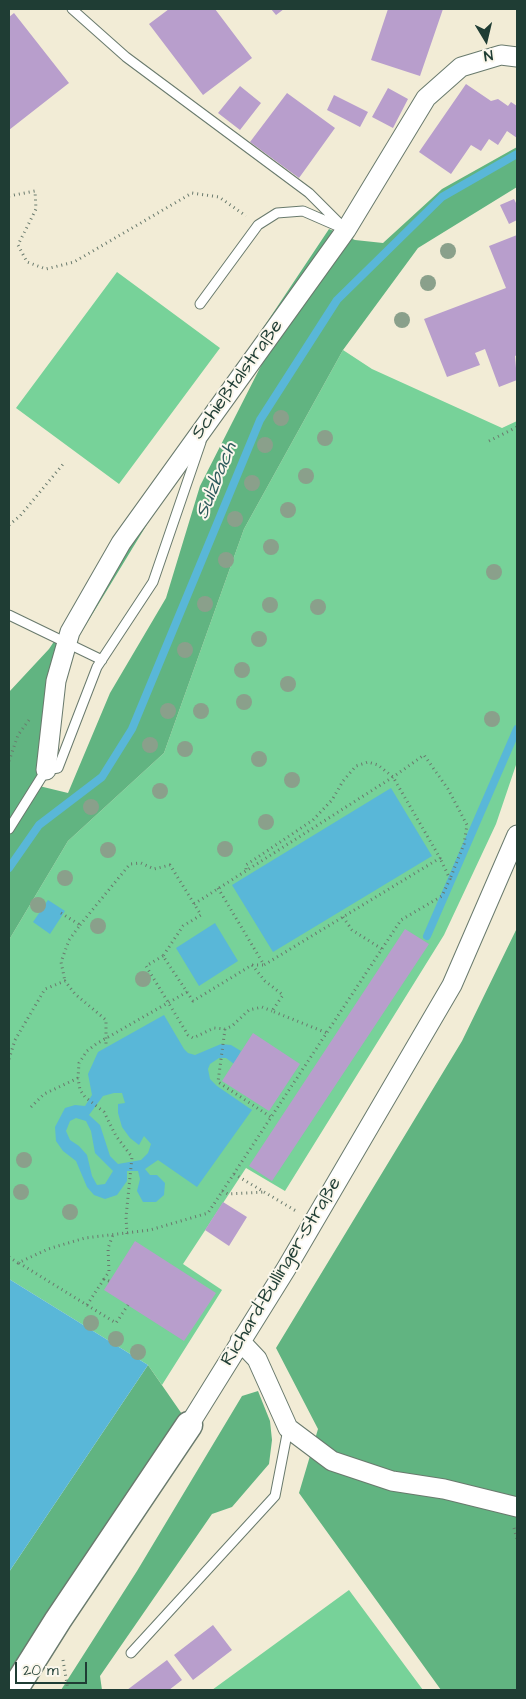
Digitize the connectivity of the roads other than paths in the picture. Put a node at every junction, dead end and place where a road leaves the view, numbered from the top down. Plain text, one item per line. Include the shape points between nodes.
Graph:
1 (72, 9) edge
2 (517, 57) edge
3 (346, 230) junction
4 (200, 304) dead end
5 (208, 423) junction
6 (9, 615) edge
7 (67, 644) junction
8 (102, 660) junction
9 (46, 770) junction
10 (9, 829) edge
11 (517, 835) edge
12 (240, 1341) junction
13 (189, 1425) joint
14 (288, 1428) junction
15 (517, 1507) edge
16 (131, 1653) dead end
17 (14, 1690) edge

1 - 3 lane via 126,57 309,193
2 - 3 street, Schießtalstraße via 501,54 461,67 426,98
3 - 4 lane via 304,211 278,213 258,225
3 - 5 street, Schießtalstraße
5 - 7 street, Schießtalstraße via 121,543 70,632
5 - 8 lane via 153,582
6 - 7 lane
7 - 8 lane
7 - 9 street, Schießtalstraße via 56,681
8 - 9 lane via 58,768
9 - 10 lane
11 - 12 street, Richard-Bullinger-Straße via 452,985 314,1222
12 - 13 street, Richard-Bullinger-Straße
12 - 14 street via 257,1359
13 - 17 street, Richard-Bullinger-Straße
14 - 15 street via 332,1460 392,1481 444,1489
14 - 16 lane via 275,1496

